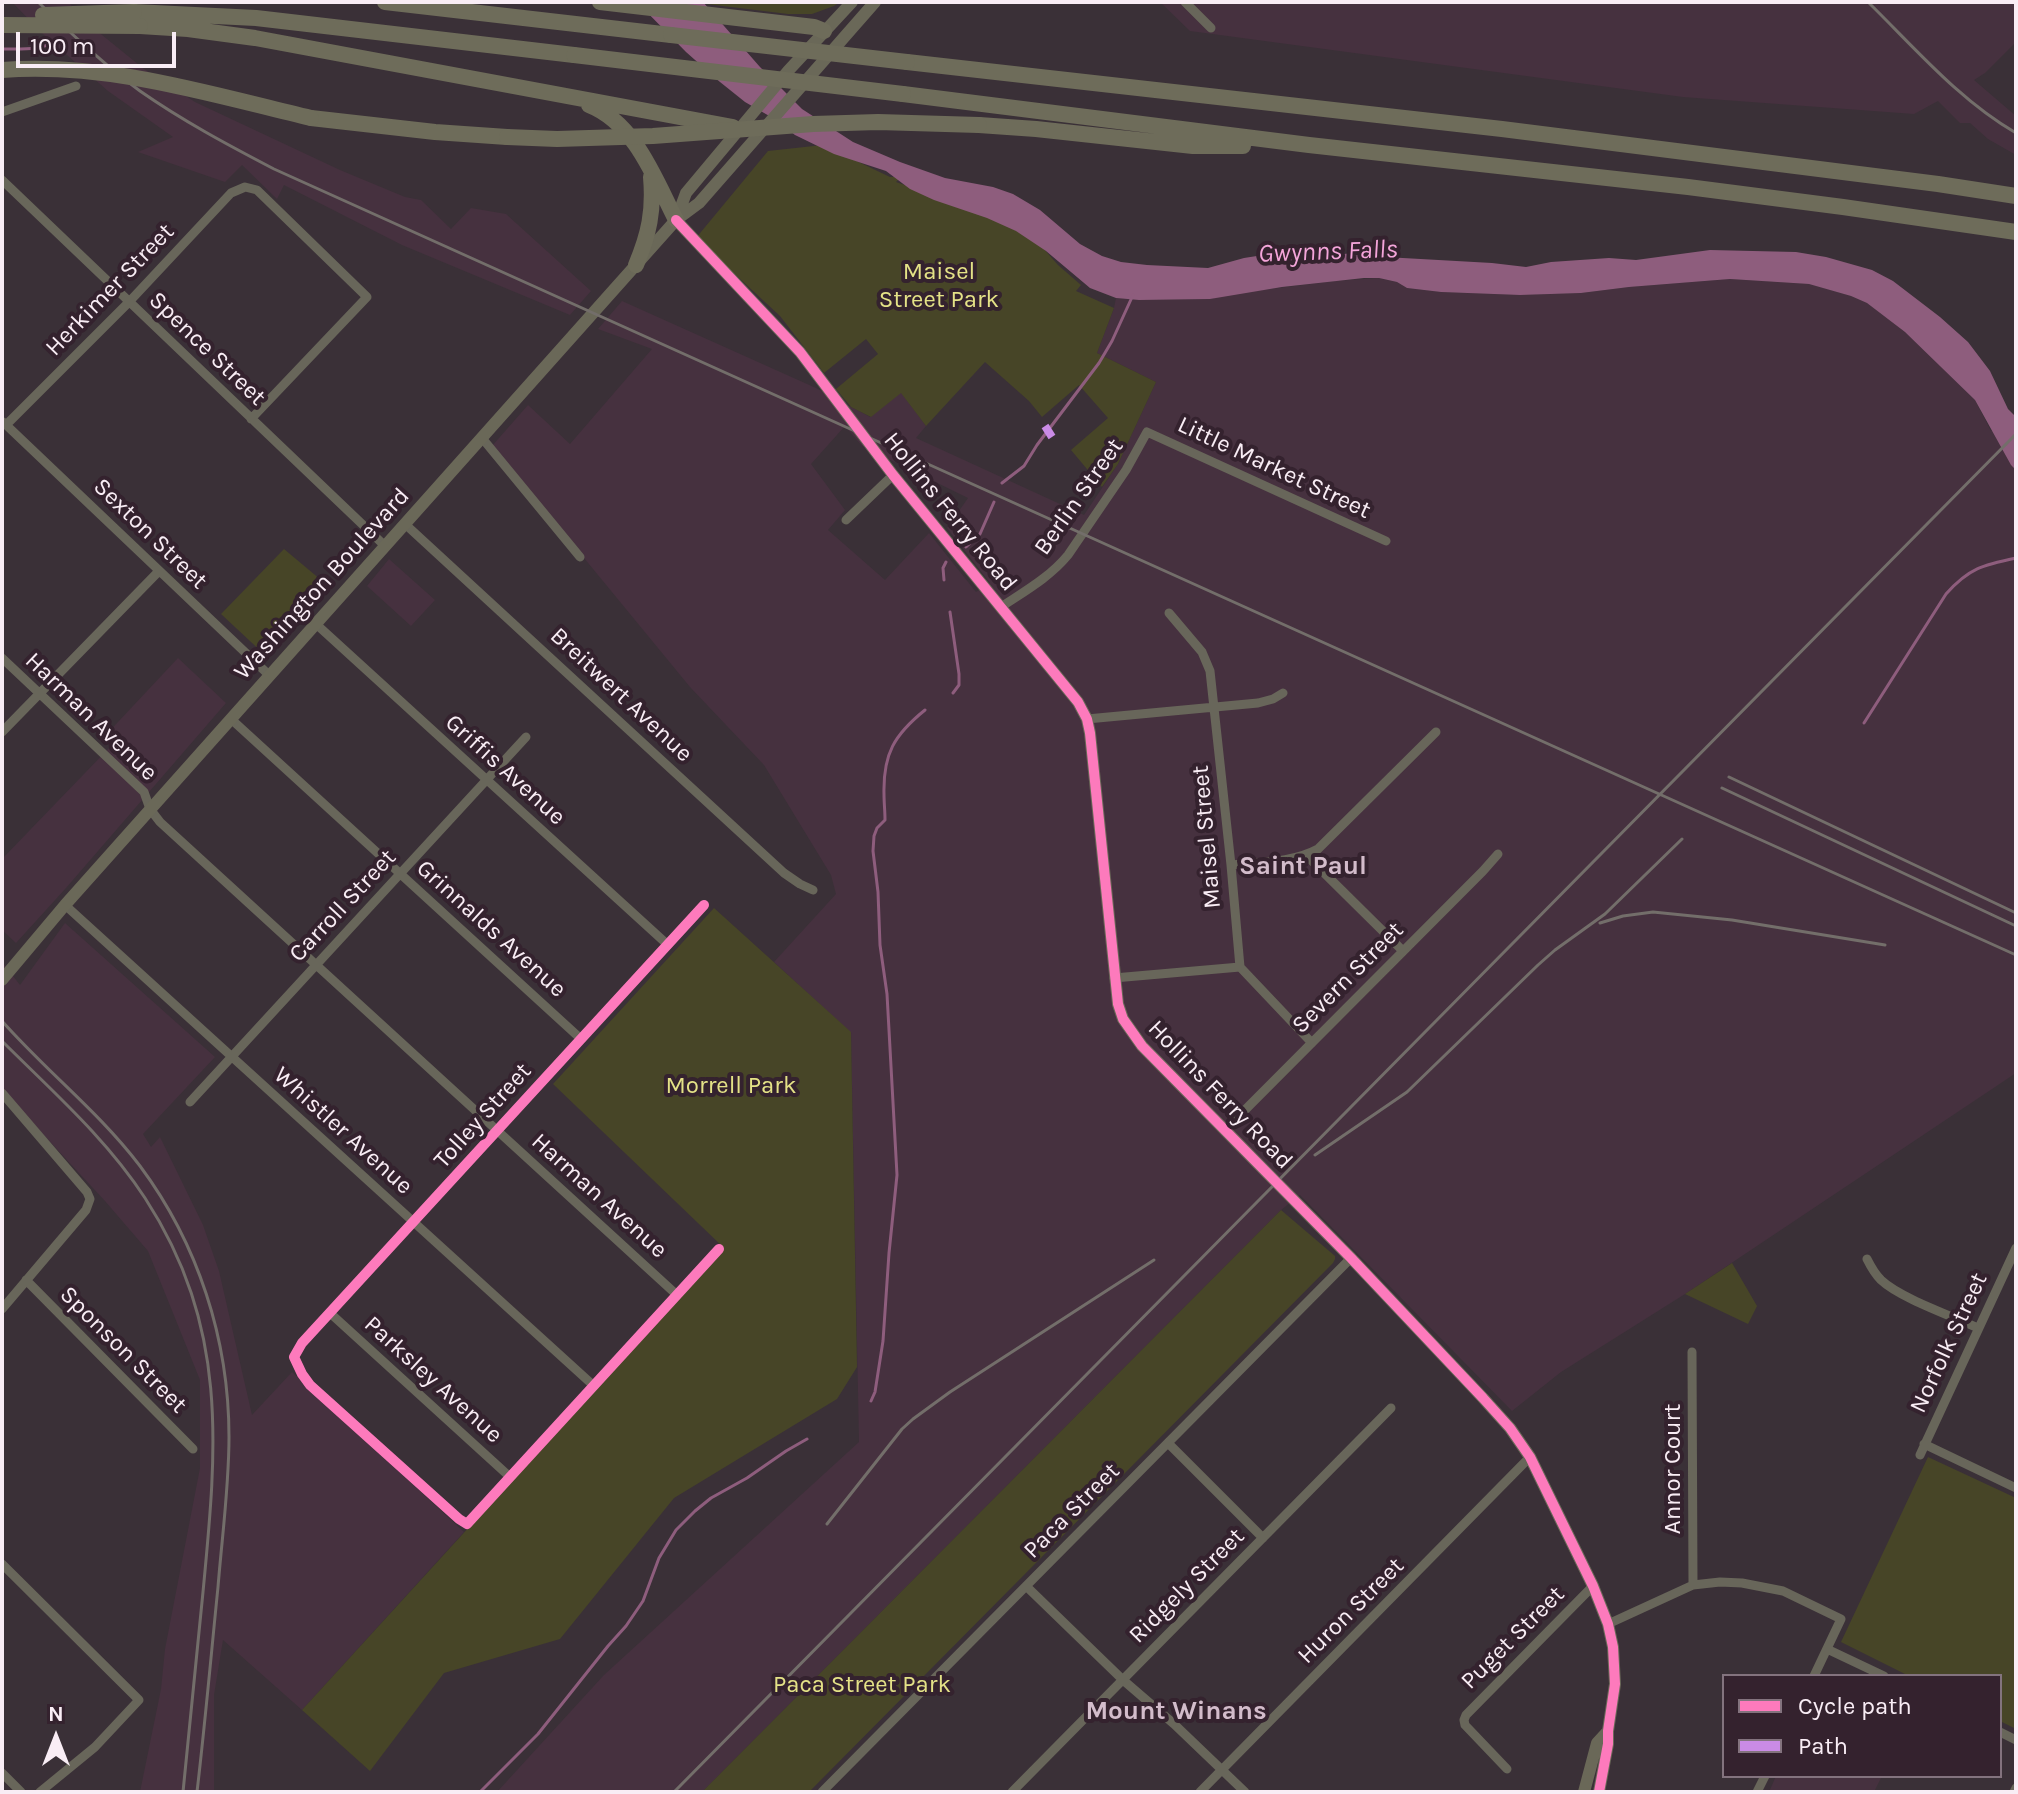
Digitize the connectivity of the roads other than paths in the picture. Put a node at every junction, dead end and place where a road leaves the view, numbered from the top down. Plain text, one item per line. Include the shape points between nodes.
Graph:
1 (385, 2) edge
2 (600, 2) edge
3 (852, 2) edge
4 (875, 2) edge
5 (1185, 2) edge
6 (137, 19) junction
7 (2, 23) edge
8 (1211, 28) dead end
9 (824, 31) junction
10 (839, 42) junction
11 (2, 70) edge
12 (76, 86) dead end
13 (565, 96) junction
14 (2, 112) edge
15 (741, 125) junction
16 (763, 129) junction
17 (1309, 145) junction
18 (651, 171) junction
19 (2, 180) edge
20 (2016, 196) edge
21 (676, 220) junction
22 (2016, 232) edge
23 (636, 265) junction
24 (129, 302) junction
25 (251, 419) junction
26 (4, 423) edge
27 (1147, 432) joint
28 (482, 438) junction
29 (893, 475) junction
30 (846, 520) dead end
31 (405, 524) junction
32 (1386, 541) dead end
33 (385, 546) junction
34 (580, 557) dead end
35 (159, 571) junction
36 (1001, 607) junction
37 (1169, 613) dead end
38 (316, 624) junction
39 (2, 658) edge
40 (270, 676) junction
41 (1283, 693) dead end
42 (39, 694) junction
43 (1215, 708) junction
44 (231, 719) junction
45 (1087, 719) junction
46 (2, 732) edge
47 (1436, 732) dead end
48 (526, 737) dead end
49 (486, 779) junction
50 (150, 809) junction
51 (1498, 854) dead end
52 (1306, 855) junction
53 (1231, 865) junction
54 (400, 873) junction
55 (813, 890) dead end
56 (65, 905) junction
57 (704, 905) dead end
58 (668, 945) junction
59 (1403, 951) junction
60 (316, 965) junction
61 (1240, 967) junction
62 (3, 978) edge
63 (1114, 978) junction
64 (581, 1039) junction
65 (1312, 1043) junction
66 (232, 1057) junction
67 (2, 1093) edge
68 (190, 1102) dead end
69 (1225, 1130) junction
70 (497, 1131) junction
71 (413, 1222) junction
72 (2016, 1248) edge
73 (719, 1249) dead end
74 (1351, 1258) junction
75 (1867, 1259) dead end
76 (26, 1280) junction
77 (677, 1295) junction
78 (2, 1309) edge
79 (330, 1313) junction
80 (1978, 1328) junction
81 (1692, 1352) dead end
82 (594, 1386) junction
83 (1391, 1408) dead end
84 (1168, 1443) junction
85 (1924, 1444) junction
86 (193, 1449) dead end
87 (1920, 1455) dead end
88 (1530, 1457) junction
89 (510, 1477) junction
90 (2016, 1488) edge
91 (1263, 1538) junction
92 (2, 1564) edge
93 (1693, 1585) junction
94 (1026, 1586) junction
95 (1593, 1586) junction
96 (1608, 1624) junction
97 (1827, 1649) junction
98 (1815, 1674) edge
99 (1880, 1674) edge
100 (1123, 1680) junction
101 (1608, 1731) junction
102 (1507, 1769) dead end
103 (1222, 1770) junction
104 (2, 1773) edge
105 (21, 1792) edge
106 (40, 1792) edge
107 (822, 1792) edge
108 (1012, 1792) edge
109 (1200, 1792) edge
110 (1245, 1792) edge
111 (1584, 1792) edge
112 (1599, 1792) edge

1 - 20 highway, bridge via 1502,129
2 - 9 highway
3 - 9 street, Washington Boulevard
4 - 10 street, Washington Boulevard
5 - 8 street
6 - 7 highway, bridge
6 - 13 highway
6 - 17 highway, bridge via 186,13 256,18
9 - 10 street
9 - 15 street, Washington Boulevard
10 - 16 street, Washington Boulevard
11 - 17 highway, bridge via 106,72 311,118 507,137 653,136 878,122 979,125 1193,146
12 - 14 street
13 - 15 highway
13 - 18 highway via 613,121 632,139
15 - 16 highway
15 - 21 street, Washington Boulevard via 686,193
16 - 21 street, Washington Boulevard via 699,203
17 - 22 highway via 1688,187
18 - 21 highway
18 - 23 highway via 648,237
19 - 24 street, Spence Street
21 - 23 street, Washington Boulevard
21 - 29 street, Hollins Ferry Road via 800,352
23 - 28 street, Washington Boulevard
24 - 25 street, Spence Street
24 - 25 street, Herkimer Street via 231,193 245,187 257,190 367,297
24 - 26 street, Herkimer Street
25 - 33 street, Spence Street
26 - 35 street, Sexton Street
27 - 32 street, Little Market Street
27 - 36 street, Berlin Street via 1059,567
28 - 31 street, Washington Boulevard
28 - 34 street
29 - 30 street
29 - 36 street, Hollins Ferry Road
31 - 33 street, Washington Boulevard
31 - 55 street, Breitwert Avenue via 773,862
33 - 38 street, Washington Boulevard
35 - 40 street, Sexton Street
35 - 42 street
36 - 45 street, Hollins Ferry Road
37 - 43 street, Maisel Street via 1208,662
38 - 40 street, Washington Boulevard
38 - 49 street, Griffis Avenue
39 - 42 street, Harman Avenue
40 - 44 street, Washington Boulevard
41 - 43 street via 1258,703
42 - 46 street
42 - 50 street, Harman Avenue via 144,792
43 - 45 street
43 - 53 street, Maisel Street
44 - 50 street, Washington Boulevard
44 - 54 street, Grinnalds Avenue
45 - 63 street, Hollins Ferry Road
47 - 52 street via 1329,839
48 - 49 street, Carroll Street
49 - 54 street, Carroll Street
49 - 58 street, Griffis Avenue
50 - 56 street, Washington Boulevard
50 - 60 street, Harman Avenue
51 - 59 street, Severn Street
52 - 53 street
52 - 59 street
53 - 61 street, Maisel Street
54 - 60 street, Carroll Street
54 - 64 street, Grinnalds Avenue
56 - 62 street, Washington Boulevard
56 - 66 street, Whistler Avenue
57 - 58 street, Tolley Street
58 - 64 street, Tolley Street
59 - 65 street, Severn Street
60 - 66 street, Carroll Street
60 - 70 street, Harman Avenue
61 - 63 street
61 - 65 street
63 - 69 street, Hollins Ferry Road via 1118,1004 1131,1031
64 - 70 street, Tolley Street
65 - 69 street, Severn Street
66 - 68 street, Carroll Street
66 - 71 street, Whistler Avenue
67 - 76 street via 90,1199
69 - 74 street, Hollins Ferry Road
70 - 71 street, Tolley Street
70 - 77 street, Harman Avenue
71 - 79 street, Tolley Street
71 - 82 street, Whistler Avenue
72 - 80 street, Norfolk Street
73 - 77 street
74 - 84 street, Paca Street
74 - 88 street, Hollins Ferry Road via 1510,1428
75 - 80 street via 1883,1283
76 - 78 street
76 - 86 street, Sponson Street
77 - 82 street
79 - 89 street, Parksley Avenue
79 - 89 street, Tolley Street via 294,1357 310,1385 467,1524
80 - 85 street, Norfolk Street
81 - 93 street, Annor Court
82 - 89 street
83 - 91 street, Ridgely Street
84 - 91 street
84 - 94 street, Paca Street
85 - 87 street, Norfolk Street
85 - 90 street
88 - 95 street, Hollins Ferry Road
88 - 103 street, Huron Street
91 - 100 street, Ridgely Street
92 - 106 street via 139,1700 95,1747
93 - 96 street
93 - 97 street via 1742,1583 1799,1598 1841,1619
94 - 100 street
94 - 107 street, Paca Street
95 - 96 street, Hollins Ferry Road
95 - 102 street, Puget Street via 1464,1720
96 - 101 street, Hollins Ferry Road via 1616,1673
97 - 98 street
97 - 99 street
100 - 103 street
100 - 108 street, Ridgely Street
101 - 111 street, Hollins Ferry Road via 1597,1743
101 - 112 street, Hollins Ferry Road
103 - 109 street, Huron Street
103 - 110 street
104 - 105 street

